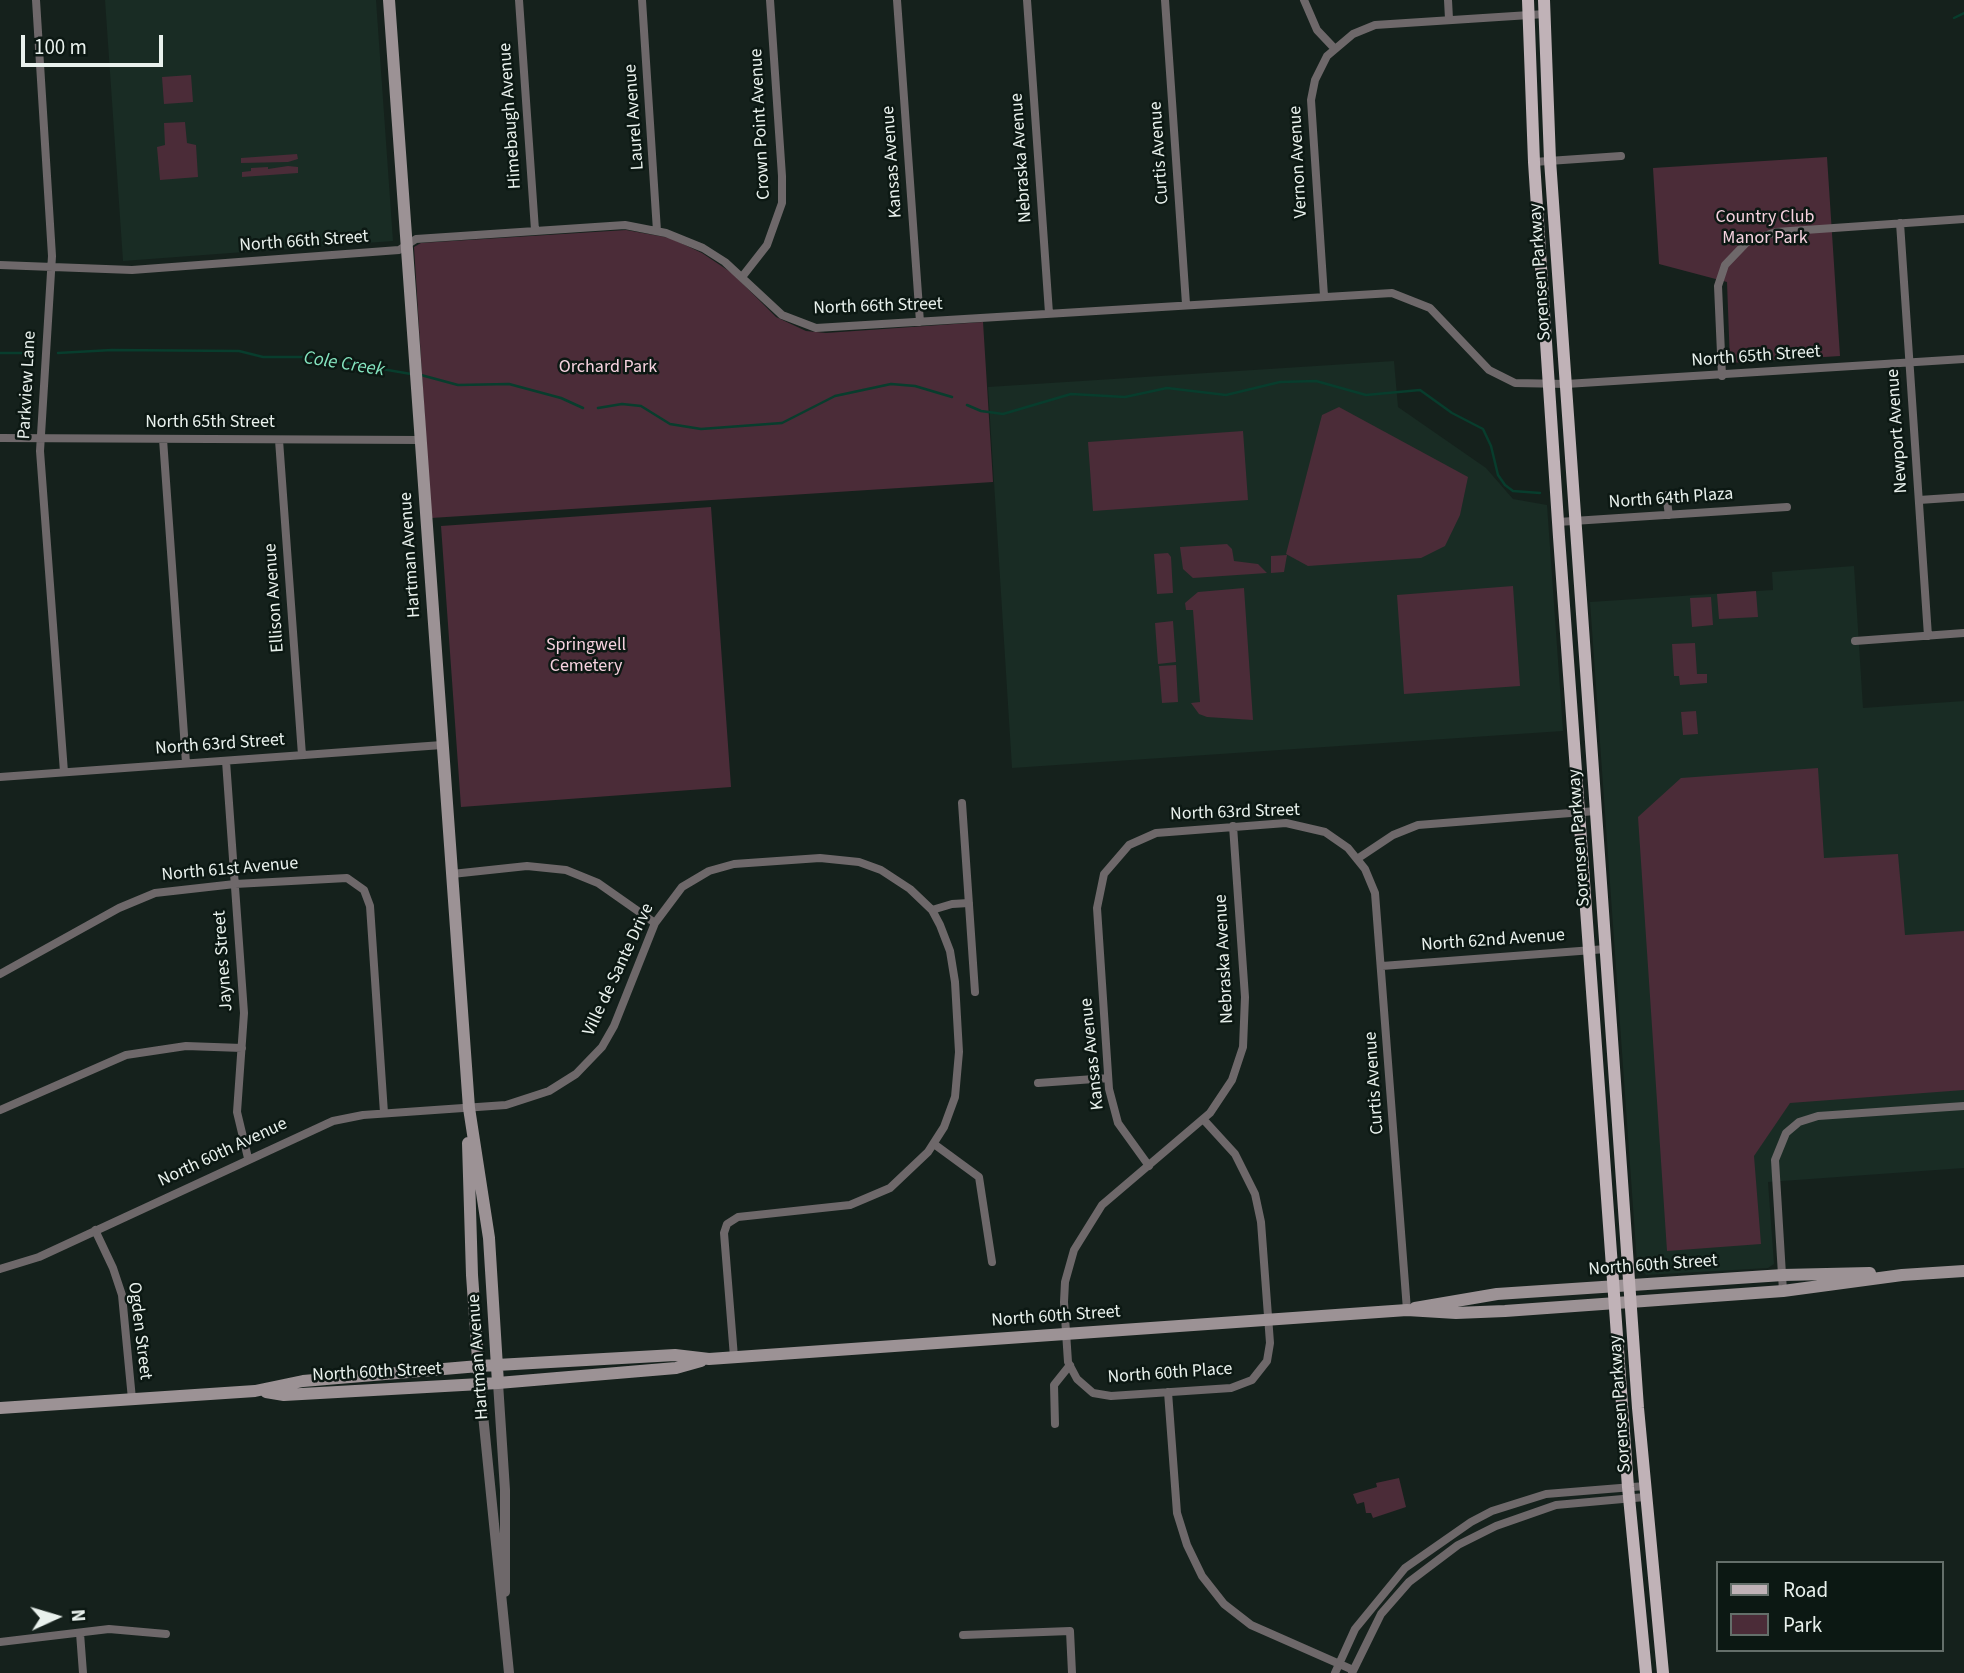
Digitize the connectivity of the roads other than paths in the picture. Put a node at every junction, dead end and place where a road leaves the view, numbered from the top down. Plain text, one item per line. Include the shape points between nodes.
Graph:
1 (36, 0) edge
2 (389, 0) edge
3 (519, 0) edge
4 (642, 0) edge
5 (769, 0) edge
6 (897, 0) edge
7 (1027, 0) edge
8 (1165, 0) edge
9 (1304, 0) edge
10 (1448, 0) edge
11 (1528, 0) edge
12 (1544, 0) edge
13 (1529, 14) junction
14 (1545, 14) junction
15 (1449, 19) junction
16 (1335, 49) junction
17 (1621, 156) dead end
18 (1550, 160) junction
19 (1534, 162) junction
20 (1964, 219) edge
21 (1900, 223) junction
22 (535, 230) junction
23 (657, 231) junction
24 (407, 245) junction
25 (0, 265) edge
26 (51, 267) junction
27 (742, 277) junction
28 (1324, 296) junction
29 (1186, 304) junction
30 (1049, 313) junction
31 (920, 322) junction
32 (1964, 359) edge
33 (1909, 363) junction
34 (1722, 376) junction
35 (1566, 384) junction
36 (1549, 385) junction
37 (0, 438) edge
38 (40, 438) junction
39 (163, 439) junction
40 (279, 440) junction
41 (421, 440) junction
42 (1667, 495) dead end
43 (1964, 497) edge
44 (1919, 500) junction
45 (1787, 507) dead end
46 (1668, 515) junction
47 (1575, 521) junction
48 (1558, 522) junction
49 (1964, 633) edge
50 (1927, 636) junction
51 (1855, 641) dead end
52 (442, 745) junction
53 (302, 755) junction
54 (226, 761) junction
55 (186, 763) junction
56 (64, 772) junction
57 (0, 777) edge
58 (961, 803) dead end
59 (1596, 811) junction
60 (1579, 812) junction
61 (1233, 826) junction
62 (1114, 859) joint
63 (1357, 859) junction
64 (452, 874) junction
65 (235, 884) junction
66 (969, 903) junction
67 (932, 910) junction
68 (655, 923) junction
69 (1606, 949) junction
70 (1589, 950) junction
71 (1382, 966) junction
72 (0, 974) edge
73 (975, 992) dead end
74 (242, 1048) junction
75 (1108, 1078) junction
76 (1038, 1083) dead end
77 (1964, 1106) edge
78 (469, 1108) junction
79 (0, 1110) edge
80 (384, 1113) junction
81 (1203, 1119) junction
82 (934, 1144) junction
83 (248, 1158) junction
84 (1149, 1166) junction
85 (95, 1230) junction
86 (992, 1262) dead end
87 (0, 1269) edge
88 (1964, 1270) edge
89 (1783, 1275) junction
90 (1902, 1275) junction
91 (1630, 1285) junction
92 (1614, 1286) junction
93 (1783, 1291) junction
94 (1631, 1302) junction
95 (1615, 1303) junction
96 (1407, 1310) junction
97 (1268, 1320) junction
98 (1066, 1333) junction
99 (734, 1357) junction
100 (709, 1359) junction
101 (496, 1365) junction
102 (1070, 1365) junction
103 (479, 1366) junction
104 (498, 1383) junction
105 (480, 1385) junction
106 (255, 1391) junction
107 (1168, 1392) junction
108 (132, 1399) junction
109 (0, 1408) edge
110 (1055, 1424) dead end
111 (1645, 1491) junction
112 (1628, 1492) junction
113 (505, 1605) junction
114 (80, 1633) junction
115 (166, 1634) dead end
116 (962, 1635) dead end
117 (0, 1642) edge
118 (1339, 1663) junction
119 (1352, 1671) edge
120 (83, 1673) edge
121 (509, 1673) edge
122 (1072, 1673) edge
123 (1335, 1673) edge
124 (1646, 1673) edge
125 (1663, 1673) edge

1 - 26 street, Parkview Lane
2 - 24 main road, Hartman Avenue
3 - 22 street, Himebaugh Avenue
4 - 23 street, Laurel Avenue
5 - 27 street, Crown Point Avenue via 782,203 767,245
6 - 31 street, Kansas Avenue
7 - 30 street, Nebraska Avenue
8 - 29 street, Curtis Avenue
9 - 16 street via 1317,30
10 - 15 street
11 - 13 main road, Sorensen Parkway
12 - 14 main road, Sorensen Parkway
13 - 14 street
13 - 15 street
13 - 19 main road, Sorensen Parkway
14 - 18 main road, Sorensen Parkway
15 - 16 street via 1375,25 1353,34
16 - 28 street, Vernon Avenue via 1317,74 1311,100
17 - 18 street
18 - 19 street
18 - 35 main road, Sorensen Parkway
19 - 36 main road, Sorensen Parkway
20 - 21 street
21 - 33 street, Newport Avenue
21 - 34 street via 1776,232 1739,248 1725,265 1718,286
22 - 23 street, North 66th Street via 604,225
22 - 24 street, North 66th Street via 416,239
23 - 27 street, North 66th Street via 703,248
24 - 26 street, North 66th Street via 398,250 132,270
24 - 41 main road, Hartman Avenue
25 - 26 street, North 66th Street
26 - 38 street, Parkview Lane
27 - 31 street, North 66th Street via 774,309 799,323 828,328
28 - 29 street, North 66th Street
28 - 36 street, North 66th Street via 1392,293 1424,305 1443,319 1489,370 1515,383
29 - 30 street, North 66th Street
30 - 31 street, North 66th Street
32 - 33 street, North 65th Street
33 - 34 street, North 65th Street
33 - 44 street, Newport Avenue
34 - 35 street, North 65th Street
35 - 36 street, North 65th Street
35 - 47 main road, Sorensen Parkway
36 - 48 main road, Sorensen Parkway
37 - 38 street, North 65th Street
38 - 39 street, North 65th Street
38 - 56 street, Parkview Lane
39 - 40 street, North 65th Street
39 - 55 street
40 - 41 street, North 65th Street
40 - 53 street, Ellison Avenue
41 - 52 main road, Hartman Avenue
42 - 46 street
43 - 44 street
44 - 50 street, Newport Avenue
45 - 46 street, North 64th Plaza
46 - 47 street, North 64th Plaza
47 - 48 street, North 64th Plaza
47 - 59 main road, Sorensen Parkway
48 - 60 main road, Sorensen Parkway
49 - 50 street
50 - 51 street
52 - 53 street, North 63rd Street
52 - 64 main road, Hartman Avenue
53 - 54 street, North 63rd Street
54 - 55 street, North 63rd Street
54 - 65 street, Jaynes Street
55 - 56 street, North 63rd Street
56 - 57 street, North 63rd Street
58 - 66 street
59 - 60 street
59 - 69 main road, Sorensen Parkway
60 - 63 street via 1418,825
60 - 70 main road, Sorensen Parkway
61 - 62 street, North 63rd Street via 1156,833 1129,845
61 - 63 street, North 63rd Street via 1311,826 1337,839
61 - 81 street, Nebraska Avenue via 1245,1036 1232,1080
62 - 75 street, Kansas Avenue via 1101,882 1097,908
63 - 71 street, Curtis Avenue via 1375,893
64 - 68 street via 527,866 566,870 598,883
64 - 78 main road, Hartman Avenue
65 - 72 street, North 61st Avenue via 174,889 138,899
65 - 74 street, Jaynes Street
65 - 80 street, North 61st Avenue via 338,877 364,890 370,906
66 - 67 street
66 - 73 street
67 - 68 street, Ville de Sante Drive via 881,870 849,860 820,858 734,864 709,871 682,887
67 - 82 street, Ville de Sante Drive via 952,961 959,1052 956,1097
68 - 78 street, Ville de Sante Drive via 614,1026 587,1065 535,1097
69 - 70 street, North 62nd Avenue
69 - 91 main road, Sorensen Parkway
70 - 71 street, North 62nd Avenue
70 - 92 main road, Sorensen Parkway
71 - 96 street, Curtis Avenue
74 - 79 street via 186,1046 126,1055
74 - 83 street, Jaynes Street via 237,1112
75 - 76 street
75 - 84 street, Kansas Avenue via 1118,1123
77 - 89 street via 1818,1116 1794,1126 1781,1141 1775,1160
78 - 80 street, North 60th Avenue
78 - 101 main road, Hartman Avenue via 489,1238
78 - 103 main road, Hartman Avenue via 468,1179
80 - 83 street, North 60th Avenue via 321,1125
81 - 84 street, Nebraska Avenue
81 - 97 street via 1234,1154 1255,1194
82 - 86 street via 979,1177
82 - 99 street, Ville de Sante Drive via 901,1180 861,1202 825,1210 738,1217 727,1224
83 - 85 street, North 60th Avenue
84 - 98 street via 1102,1205 1079,1238 1065,1282
85 - 87 street, North 60th Avenue
85 - 108 street, Ogden Street via 122,1295
88 - 90 main road, North 60th Street
89 - 90 main road, North 60th Street
89 - 91 main road, North 60th Street
89 - 93 street
90 - 93 main road, North 60th Street
91 - 92 main road, North 60th Street
91 - 94 main road, Sorensen Parkway
92 - 95 main road, Sorensen Parkway
92 - 96 main road, North 60th Street via 1473,1297
93 - 94 main road, North 60th Street
94 - 95 main road, North 60th Street
94 - 111 main road, Sorensen Parkway
95 - 96 main road, North 60th Street via 1456,1313
95 - 112 main road, Sorensen Parkway
96 - 97 main road, North 60th Street
97 - 98 main road, North 60th Street
97 - 107 street, North 60th Place via 1266,1362 1252,1380 1231,1388
98 - 99 main road, North 60th Street
98 - 102 street
99 - 100 main road, North 60th Street
100 - 101 main road, North 60th Street via 675,1355
100 - 104 main road, North 60th Street via 676,1368
101 - 103 main road, North 60th Street
101 - 104 main road, Hartman Avenue
102 - 107 street, North 60th Place via 1080,1384 1104,1396
102 - 110 street via 1054,1385
103 - 105 main road, Hartman Avenue
103 - 106 main road, North 60th Street via 303,1381
104 - 105 main road, North 60th Street
104 - 113 street, Hartman Avenue via 505,1490
105 - 106 main road, North 60th Street via 284,1395
105 - 113 street, Hartman Avenue
106 - 108 main road, North 60th Street
107 - 118 street via 1177,1513 1202,1576 1224,1604 1251,1625
108 - 109 main road, North 60th Street
111 - 112 street
111 - 125 main road, Sorensen Parkway
112 - 118 street via 1546,1494 1492,1511 1440,1541 1405,1568 1372,1605
112 - 119 street via 1556,1505 1458,1545 1409,1582 1381,1614
112 - 124 main road, Sorensen Parkway
113 - 121 street, Hartman Avenue
114 - 115 street via 109,1629
114 - 117 street
114 - 120 street
116 - 122 street via 1070,1631
118 - 119 street
118 - 123 street

